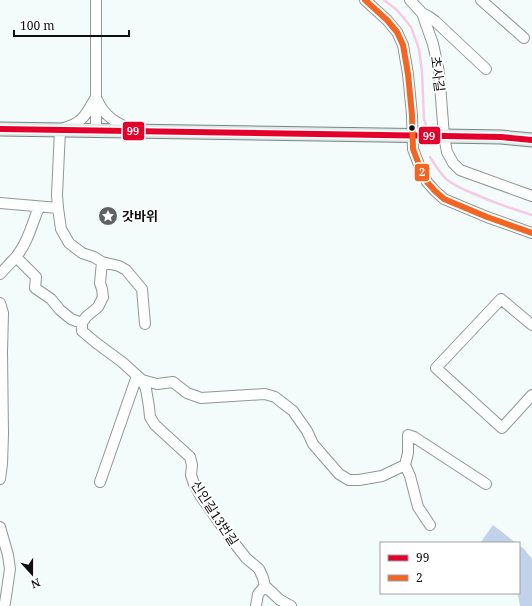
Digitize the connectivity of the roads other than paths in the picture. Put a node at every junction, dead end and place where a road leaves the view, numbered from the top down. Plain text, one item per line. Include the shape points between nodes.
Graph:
1 (96, 0) edge
2 (365, 0) edge
3 (410, 0) edge
4 (481, 0) edge
5 (422, 13) junction
6 (524, 38) dead end
7 (486, 69) dead end
8 (96, 97) junction
9 (0, 129) edge
10 (58, 130) junction
11 (96, 130) junction
12 (134, 131) junction
13 (413, 135) junction
14 (444, 136) junction
15 (532, 140) edge
16 (532, 196) edge
17 (0, 203) edge
18 (40, 207) junction
19 (58, 208) junction
20 (532, 233) edge
21 (16, 257) junction
22 (102, 262) junction
23 (0, 274) edge
24 (0, 303) edge
25 (82, 324) junction
26 (145, 324) dead end
27 (532, 325) edge
28 (140, 378) junction
29 (532, 395) edge
30 (1, 413) edge
31 (1, 440) edge
32 (405, 465) junction
33 (0, 480) edge
34 (100, 482) dead end
35 (486, 484) dead end
36 (430, 526) dead end
37 (0, 527) edge
38 (265, 586) junction
39 (4, 605) edge
40 (256, 606) edge
41 (291, 606) edge

1 - 8 street
2 - 13 street via 387,20 402,45 408,74
3 - 5 street
4 - 6 street
5 - 7 street via 435,21
5 - 14 street, 초사길 via 439,72
8 - 10 street via 84,117
8 - 11 street
8 - 12 street via 106,115
9 - 10 main road
10 - 11 main road
10 - 19 street
11 - 12 main road
12 - 13 main road
13 - 14 main road
13 - 20 street via 413,149 421,170 427,182 444,199
14 - 15 main road
14 - 16 street, 초사길 via 447,152 460,170
17 - 18 street
18 - 19 street
18 - 21 street via 26,242
19 - 22 street via 61,228 69,243 82,253 94,256
21 - 23 street
21 - 25 street via 36,277 35,288 51,299 71,319
22 - 25 street via 100,283 103,297 98,307
22 - 26 street via 126,270 142,289
24 - 30 street via 3,313
25 - 28 street via 82,330
27 - 29 street via 501,299 436,368 502,428
28 - 32 street via 157,384 173,382 187,393 201,398 265,394 275,396 293,411 313,444 339,474 350,480 382,476
28 - 34 street
28 - 38 street, 신인길13번길 via 146,389 150,417 155,426 190,457 191,475 200,495 246,558 258,569
30 - 31 street
31 - 33 street
32 - 35 street via 408,435
32 - 36 street via 418,507
37 - 39 street via 10,569
38 - 40 street via 258,594
38 - 41 street

